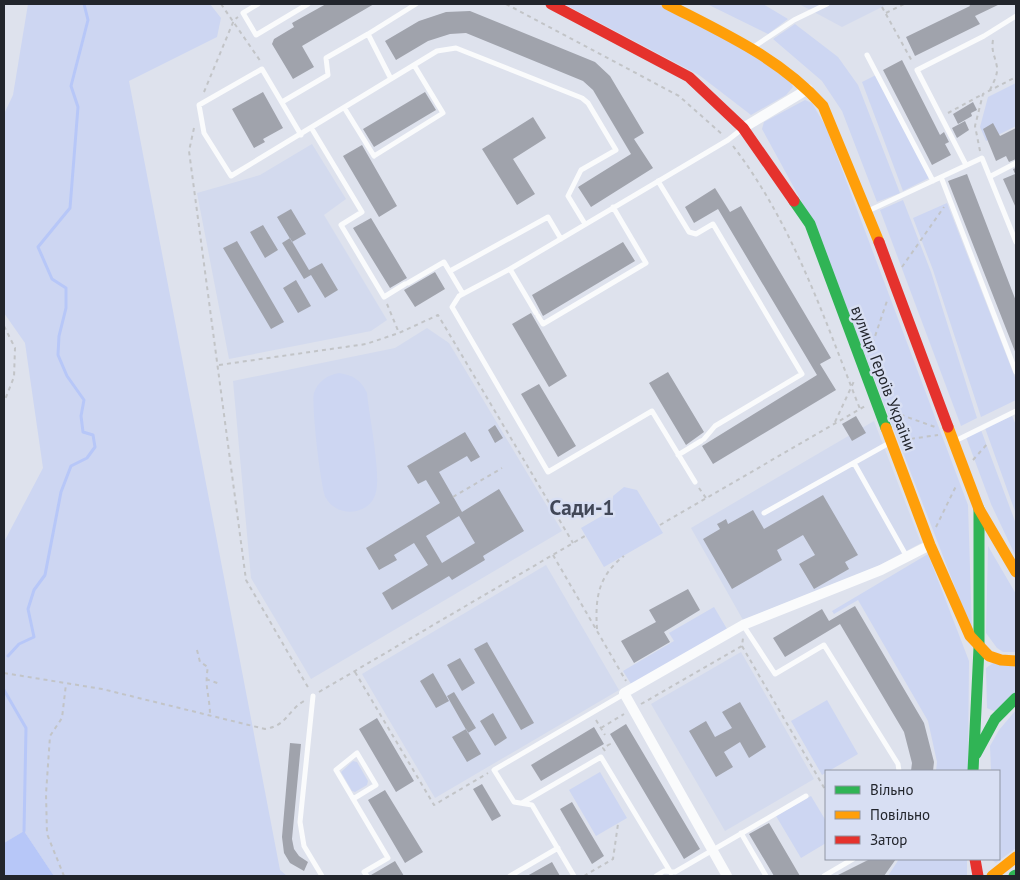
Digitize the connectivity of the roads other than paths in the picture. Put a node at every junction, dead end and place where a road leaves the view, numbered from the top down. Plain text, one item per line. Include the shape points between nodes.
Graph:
1 (258, 4) edge
2 (308, 4) edge
3 (416, 4) edge
4 (551, 4) edge
5 (667, 4) edge
6 (826, 4) edge
7 (1016, 16) edge
8 (368, 34) junction
9 (752, 48) junction
10 (867, 55) dead end
11 (414, 65) junction
12 (391, 79) junction
13 (808, 89) junction
14 (282, 102) junction
15 (345, 109) junction
16 (743, 128) junction
17 (312, 129) junction
18 (302, 135) junction
19 (1016, 163) edge
20 (966, 166) junction
21 (991, 176) junction
22 (941, 178) junction
23 (933, 181) junction
24 (658, 182) junction
25 (613, 207) junction
26 (868, 212) junction
27 (584, 224) junction
28 (560, 238) junction
29 (1016, 242) edge
30 (510, 269) junction
31 (450, 272) junction
32 (463, 294) junction
33 (1016, 372) edge
34 (1015, 412) edge
35 (1016, 419) edge
36 (954, 441) junction
37 (891, 442) junction
38 (678, 454) junction
39 (854, 463) junction
40 (694, 482) road end
41 (980, 509) junction
42 (764, 513) dead end
43 (930, 545) junction
44 (907, 557) junction
45 (1016, 572) edge
46 (742, 625) junction
47 (979, 648) junction
48 (1016, 661) edge
49 (628, 691) junction
50 (313, 696) road end
51 (1016, 698) edge
52 (973, 765) edge
53 (899, 770) edge
54 (806, 796) dead end
55 (353, 799) junction
56 (522, 803) junction
57 (741, 833) junction
58 (558, 848) junction
59 (712, 850) junction
60 (1016, 857) edge
61 (852, 860) edge
62 (975, 860) edge
63 (671, 873) junction
64 (322, 876) edge
65 (367, 876) edge
66 (510, 876) edge
67 (574, 876) edge
68 (656, 876) edge
69 (727, 876) edge
70 (766, 876) edge
71 (824, 876) edge
72 (978, 876) edge
73 (992, 876) edge

1 - 2 lane via 243,13 256,35
3 - 8 lane
4 - 16 main road, вулиця Героїв України via 689,77
5 - 9 main road
6 - 9 lane via 794,20
7 - 20 lane via 916,70
8 - 12 lane
8 - 14 lane via 326,58 328,74
9 - 13 main road via 784,68
10 - 23 lane
11 - 12 lane
11 - 15 lane via 443,113 374,156
11 - 27 lane via 438,51 456,48 588,103 616,150 582,170 568,196
12 - 15 lane
13 - 16 street
13 - 26 main road via 822,106
14 - 18 lane
14 - 18 lane via 262,69 199,105 204,134 231,176
15 - 17 lane
16 - 24 lane
16 - 37 main road, вулиця Героїв України via 810,224
17 - 18 lane
17 - 31 lane via 362,212 341,225 384,297 444,262
19 - 21 lane
20 - 21 lane via 982,158
20 - 22 lane
21 - 29 lane
22 - 23 lane
22 - 33 lane
23 - 26 lane
24 - 25 lane
24 - 38 lane via 689,232 696,234 713,224 802,374 715,426 703,440
25 - 27 lane
25 - 30 lane via 646,263 543,324
26 - 36 main road
27 - 28 lane
28 - 30 lane
28 - 31 lane via 548,217
30 - 32 lane
31 - 32 lane
32 - 38 lane via 452,307 548,472 652,410
34 - 35 lane
34 - 36 lane
36 - 41 main road
37 - 39 lane
37 - 43 main road, вулиця Героїв України
38 - 40 lane
39 - 42 lane
39 - 44 lane
41 - 45 main road
41 - 47 main road
43 - 44 street
43 - 47 main road, вулиця Героїв України via 970,636
44 - 46 street
46 - 49 street
46 - 53 lane via 775,674 824,645
47 - 48 main road via 997,660
47 - 52 main road
49 - 56 lane via 494,770 514,802
49 - 59 street via 633,709
50 - 64 lane via 300,822 304,846
51 - 52 main road via 995,719
54 - 57 lane
55 - 55 lane via 376,785 357,753 336,770
55 - 65 lane via 388,858 364,872
56 - 58 lane via 532,805
56 - 63 lane via 601,757
57 - 59 lane
57 - 70 lane
58 - 66 lane
58 - 67 lane
59 - 63 lane
59 - 69 street
60 - 73 main road
61 - 71 lane
62 - 72 main road
63 - 68 lane via 664,871

